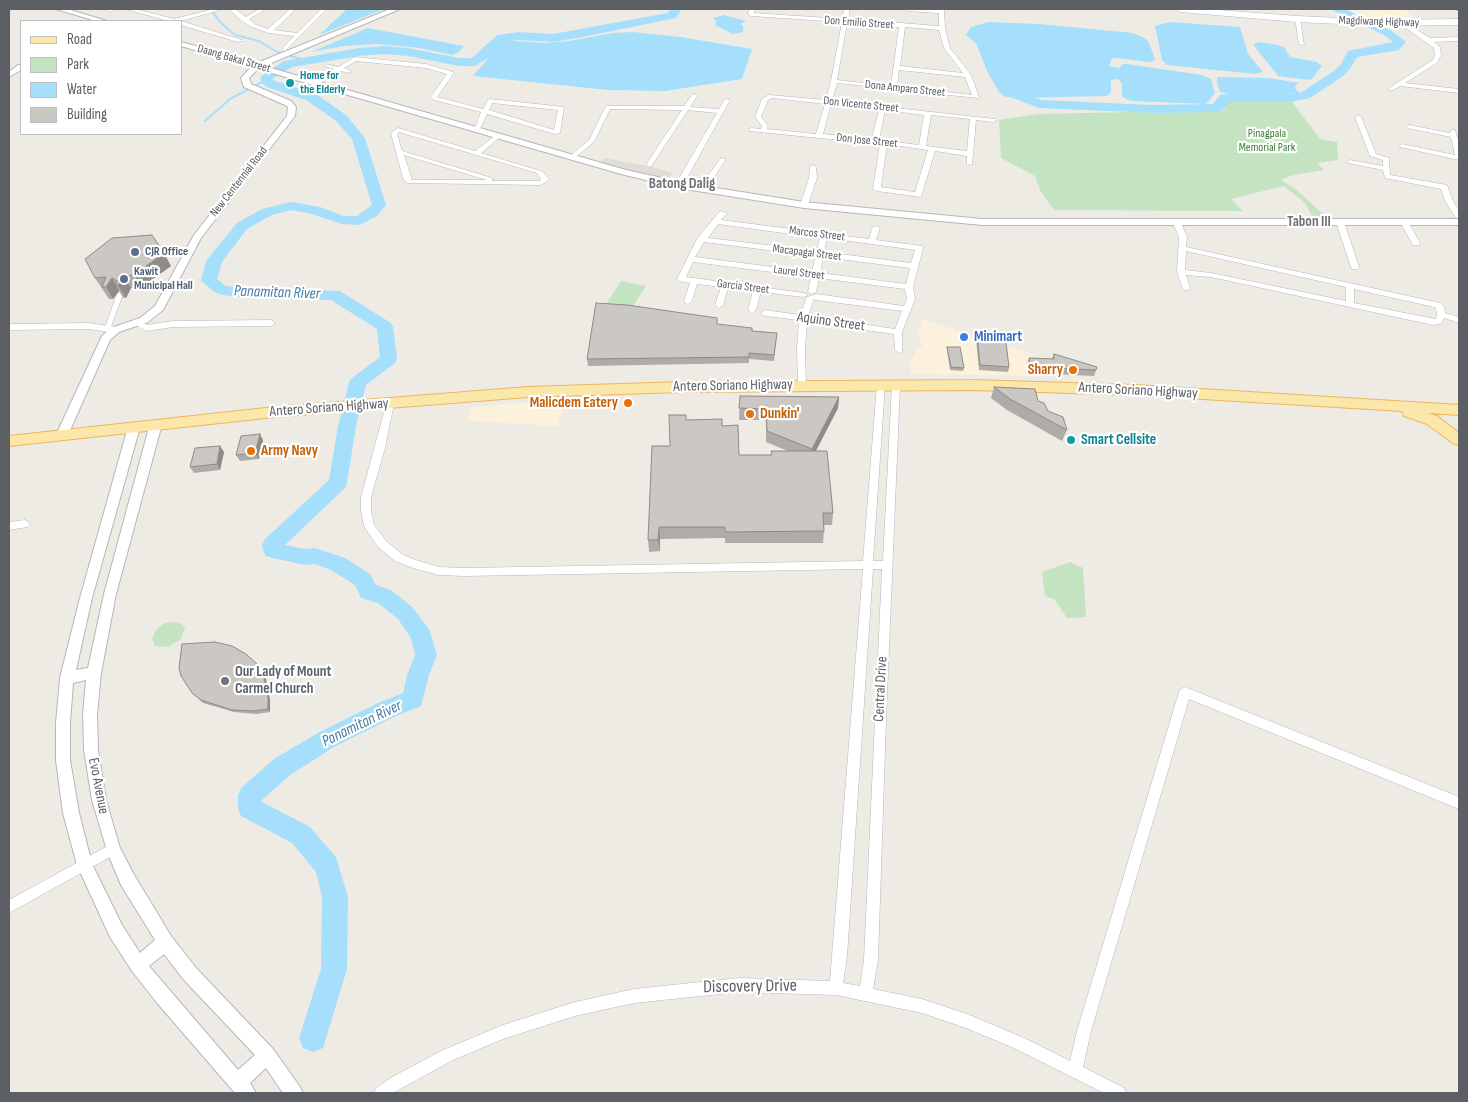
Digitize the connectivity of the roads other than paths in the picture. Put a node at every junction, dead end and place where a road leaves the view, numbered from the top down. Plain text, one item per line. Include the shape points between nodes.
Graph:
1 (60, 9) edge
2 (129, 9) edge
3 (220, 9) edge
4 (232, 9) edge
5 (263, 9) edge
6 (293, 9) edge
7 (324, 9) edge
8 (396, 9) edge
9 (752, 9) edge
10 (847, 9) edge
11 (907, 9) edge
12 (1180, 9) edge
13 (1205, 10) edge
14 (1297, 19) junction
15 (93, 20) edge
16 (171, 20) edge
17 (179, 20) edge
18 (244, 20) junction
19 (845, 22) junction
20 (1459, 22) edge
21 (182, 23) edge
22 (1404, 24) junction
23 (902, 25) junction
24 (942, 28) junction
25 (269, 31) junction
26 (298, 34) junction
27 (1459, 39) edge
28 (1429, 40) junction
29 (240, 41) dead end
30 (182, 44) edge
31 (1302, 44) dead end
32 (289, 50) junction
33 (326, 65) dead end
34 (20, 68) edge
35 (261, 68) junction
36 (898, 68) junction
37 (339, 69) junction
38 (349, 72) dead end
39 (9, 75) edge
40 (968, 76) junction
41 (834, 81) junction
42 (316, 83) junction
43 (1399, 84) junction
44 (894, 87) junction
45 (1391, 89) dead end
46 (1459, 91) edge
47 (694, 96) dead end
48 (727, 100) dead end
49 (828, 102) junction
50 (883, 107) junction
51 (685, 108) junction
52 (485, 111) junction
53 (719, 111) junction
54 (928, 113) junction
55 (1358, 117) dead end
56 (973, 118) junction
57 (993, 120) dead end
58 (1410, 127) dead end
59 (477, 130) junction
60 (751, 130) dead end
61 (763, 131) junction
62 (498, 136) junction
63 (819, 136) junction
64 (875, 142) junction
65 (884, 142) junction
66 (1402, 146) dead end
67 (922, 148) junction
68 (932, 149) junction
69 (400, 152) junction
70 (476, 153) junction
71 (971, 154) junction
72 (1459, 157) edge
73 (571, 158) junction
74 (723, 159) dead end
75 (1350, 162) dead end
76 (970, 164) dead end
77 (649, 165) dead end
78 (813, 167) dead end
79 (1387, 169) junction
80 (499, 182) junction
81 (679, 185) junction
82 (703, 188) junction
83 (804, 205) junction
84 (723, 213) dead end
85 (1459, 216) edge
86 (716, 222) junction
87 (1340, 222) junction
88 (1404, 222) junction
89 (1459, 222) edge
90 (1177, 223) junction
91 (876, 228) dead end
92 (824, 235) junction
93 (701, 239) junction
94 (872, 242) junction
95 (1416, 243) dead end
96 (1182, 248) junction
97 (819, 255) junction
98 (690, 259) junction
99 (914, 266) junction
100 (1355, 267) dead end
101 (1181, 272) junction
102 (815, 275) junction
103 (694, 280) junction
104 (725, 285) junction
105 (1350, 285) junction
106 (909, 287) junction
107 (1186, 288) dead end
108 (758, 289) junction
109 (120, 294) edge
110 (810, 296) junction
111 (688, 301) dead end
112 (1350, 304) junction
113 (719, 306) dead end
114 (907, 309) junction
115 (752, 310) dead end
116 (765, 313) dead end
117 (1441, 315) junction
118 (803, 318) junction
119 (1459, 320) edge
120 (137, 322) junction
121 (271, 323) dead end
122 (9, 327) edge
123 (111, 328) junction
124 (898, 332) junction
125 (899, 350) dead end
126 (802, 385) junction
127 (881, 385) junction
128 (896, 385) junction
129 (390, 403) junction
130 (1362, 404) junction
131 (1454, 410) edge
132 (156, 424) junction
133 (134, 426) junction
134 (1459, 428) edge
135 (62, 435) junction
136 (1459, 440) edge
137 (9, 441) edge
138 (25, 524) dead end
139 (9, 526) edge
140 (868, 564) junction
141 (887, 565) junction
142 (94, 673) junction
143 (68, 678) junction
144 (1459, 803) edge
145 (113, 849) junction
146 (84, 865) junction
147 (9, 907) edge
148 (165, 942) junction
149 (138, 965) junction
150 (836, 988) junction
151 (866, 994) junction
152 (268, 1054) junction
153 (1075, 1070) junction
154 (243, 1088) edge
155 (294, 1093) edge
156 (381, 1093) edge
157 (1119, 1093) edge

1 - 15 street
2 - 16 street
3 - 17 street
4 - 18 street
5 - 18 street
6 - 25 street
7 - 26 street
8 - 32 street
9 - 19 street, Don Emilio Street via 751,14
10 - 19 street
11 - 24 street via 942,11
12 - 13 main road, Magdiwang Highway
13 - 14 main road, Magdiwang Highway
14 - 22 main road, Magdiwang Highway
14 - 31 street
18 - 25 street
19 - 23 street, Don Emilio Street
19 - 41 street
20 - 22 main road, Magdiwang Highway
21 - 29 street
22 - 28 street
23 - 24 street, Don Emilio Street
23 - 36 street
24 - 40 street via 947,48
25 - 26 street
26 - 32 street
27 - 28 street
28 - 43 street via 1437,48 1436,61
30 - 35 street, Daang Bakal Street
32 - 35 street
33 - 37 street
34 - 39 street
35 - 42 street, Daang Bakal Street
35 - 120 street, New Centennial Road via 248,73 245,83 288,103 292,107 291,116 197,237 159,308
36 - 40 street
36 - 44 street
37 - 38 street
37 - 42 street
37 - 52 street via 355,59 426,66 451,73 434,97
40 - 44 street, Dona Amparo Street via 976,97
41 - 44 street, Dona Amparo Street
41 - 49 street
42 - 59 street, Daang Bakal Street
43 - 45 street
43 - 46 street
47 - 51 street
48 - 53 street
49 - 50 street, Don Vicente Street
49 - 61 street, Don Vicente Street via 767,97 758,117 765,126
49 - 63 street
50 - 54 street, Don Vicente Street
50 - 64 street
51 - 53 street
51 - 73 street via 608,107 592,141
51 - 77 street
52 - 52 street via 558,133 562,108 490,101
52 - 59 street
53 - 81 street
54 - 56 street, Don Vicente Street
54 - 67 street
55 - 79 street via 1373,156 1386,158
56 - 57 street, Don Vicente Street
56 - 71 street
58 - 72 street via 1454,133
59 - 62 street, Daang Bakal Street
60 - 61 street, Don Jose Street
61 - 63 street, Don Jose Street
62 - 70 street
62 - 73 street, Daang Bakal Street
63 - 64 street, Don Jose Street
64 - 65 street, Don Jose Street
65 - 67 street, Don Jose Street
65 - 68 street via 877,189 910,194 918,195
66 - 72 street
67 - 68 street, Don Jose Street
68 - 71 street, Don Jose Street
69 - 70 street via 394,133 398,130
69 - 80 street
69 - 80 street via 406,179 410,182
70 - 80 street via 542,173 545,180 541,183
71 - 76 street
73 - 81 street, Daang Bakal Street
74 - 82 street
75 - 79 street
78 - 83 street via 813,178
79 - 85 street via 1387,177 1444,187
81 - 82 street, Daang Bakal Street
82 - 83 street, Daang Bakal Street
83 - 90 street, Daang Bakal Street via 982,222
84 - 86 street
86 - 92 street, Marcos Street
86 - 93 street
87 - 88 street, Daang Bakal Street
87 - 90 street, Daang Bakal Street
87 - 100 street
88 - 89 street, Daang Bakal Street
88 - 95 street
90 - 96 street via 1183,237
91 - 94 street
92 - 94 street, Marcos Street
92 - 97 street
93 - 97 street, Macapagal Street
93 - 98 street
94 - 99 street, Marcos Street via 919,248
96 - 101 street
96 - 105 street
97 - 99 street, Macapagal Street
97 - 102 street
98 - 102 street, Laurel Street
98 - 103 street, Garcia Street via 681,279
99 - 106 street
101 - 107 street
101 - 112 street via 1211,275
102 - 106 street, Laurel Street
102 - 110 street
103 - 104 street, Garcia Street
103 - 111 street
104 - 108 street, Garcia Street
104 - 113 street
105 - 112 street
105 - 117 street via 1437,304
106 - 114 street via 911,299
108 - 110 street, Garcia Street
108 - 115 street
109 - 123 street
110 - 114 street, Garcia Street
110 - 118 street
112 - 117 street via 1433,322
114 - 124 street
116 - 118 street, Aquino Street
117 - 119 street
118 - 124 street, Aquino Street
118 - 126 street
120 - 121 street via 146,328 173,324
120 - 123 street, New Centennial Road
122 - 123 street
123 - 135 street
124 - 125 street
126 - 127 main road, Antero Soriano Highway
126 - 129 main road, Antero Soriano Highway via 528,392
127 - 128 main road, Antero Soriano Highway
127 - 140 street, Central Drive
128 - 130 main road, Antero Soriano Highway via 1136,390
128 - 141 street, Central Drive
129 - 132 main road, Antero Soriano Highway
129 - 140 street via 366,497 366,511 370,526 382,544 399,558 416,566 464,572
130 - 131 main road, Antero Soriano Highway
130 - 136 main road via 1419,415 1443,427
131 - 134 main road
132 - 133 main road, Antero Soriano Highway
132 - 142 street, Evo Avenue via 110,594
133 - 135 main road, Antero Soriano Highway
133 - 143 street, Evo Avenue via 86,598
135 - 137 main road, Antero Soriano Highway
138 - 139 street
140 - 141 street
140 - 150 street, Central Drive
141 - 151 street, Central Drive via 871,960
142 - 143 street
142 - 145 street, Evo Avenue via 91,750 99,800
143 - 146 street, Evo Avenue via 62,723 63,760 71,813
144 - 153 street via 1185,692
145 - 146 street
145 - 148 street, Evo Avenue
146 - 147 street
146 - 149 street, Evo Avenue via 116,931
148 - 149 street
148 - 152 street, Evo Avenue via 190,974
149 - 154 street, Evo Avenue
150 - 151 street, Discovery Drive
150 - 156 street, Discovery Drive via 739,984 634,996 583,1007 504,1032 448,1055
151 - 153 street, Discovery Drive via 922,1006 967,1021
152 - 154 street
152 - 155 street, Evo Avenue
153 - 157 street, Discovery Drive

